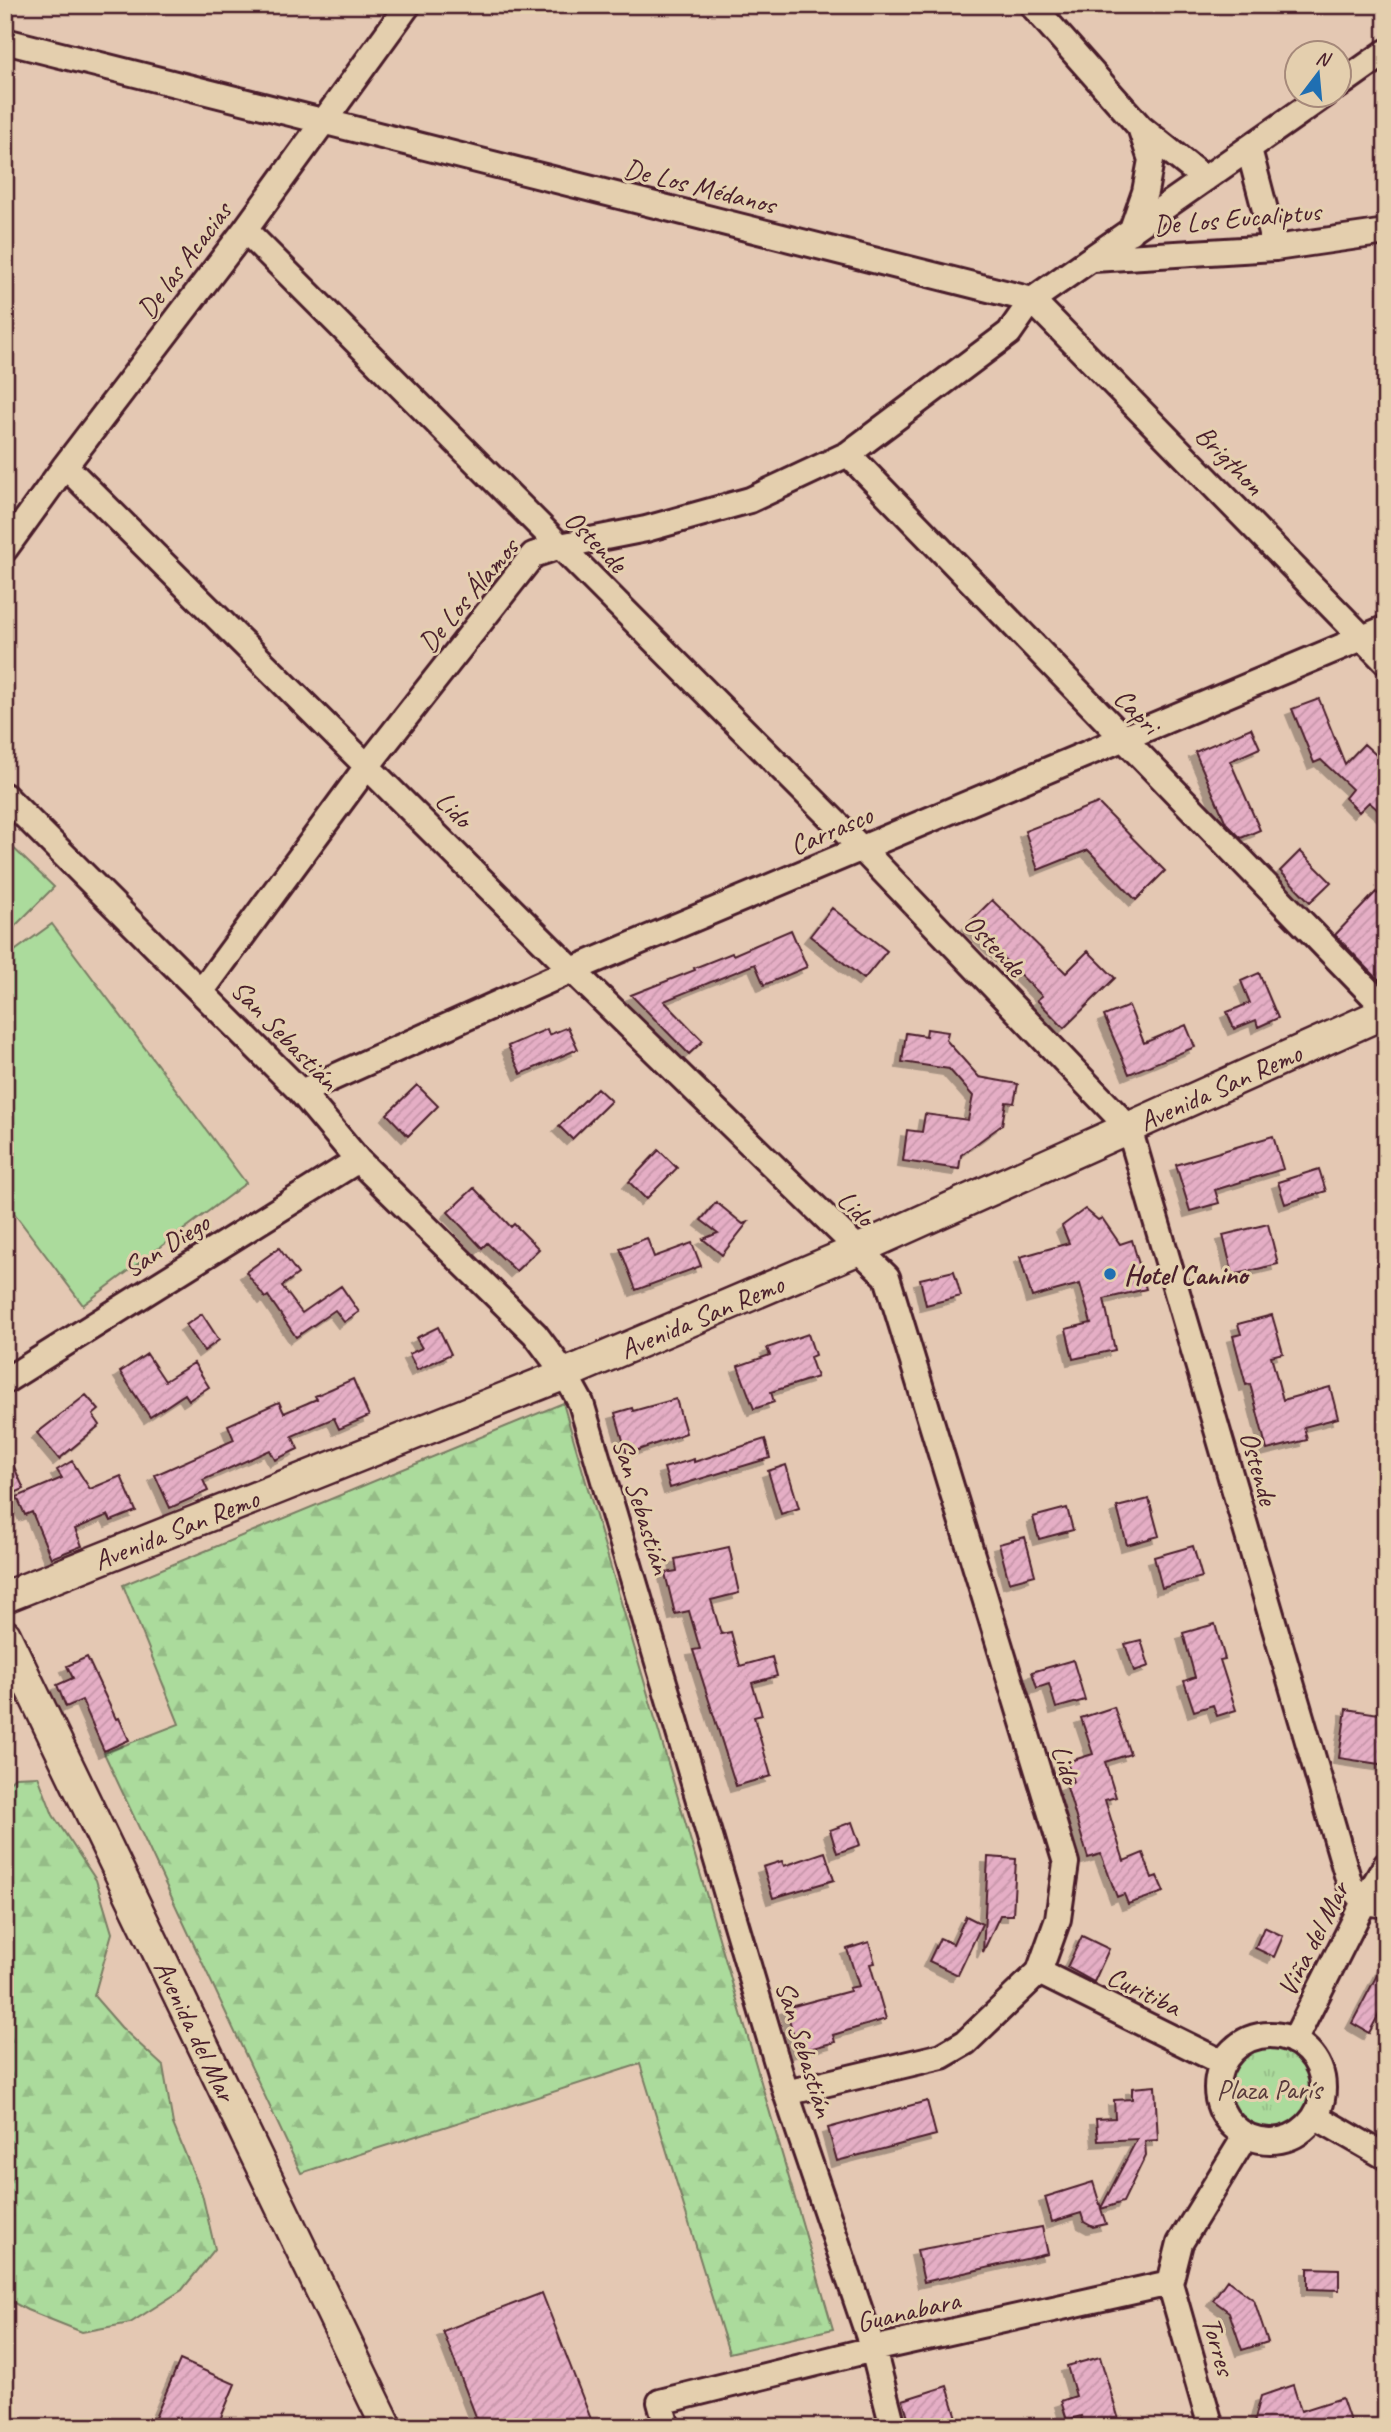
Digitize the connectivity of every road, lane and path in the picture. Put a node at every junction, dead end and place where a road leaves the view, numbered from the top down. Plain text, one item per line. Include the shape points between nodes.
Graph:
1 (408, 5) edge
2 (1032, 5) edge
3 (5, 41) edge
4 (1386, 52) edge
5 (1352, 77) edge
6 (1306, 108) edge
7 (322, 122) junction
8 (1140, 127) junction
9 (1249, 149) junction
10 (1205, 179) junction
11 (245, 230) junction
12 (1131, 232) junction
13 (1386, 232) edge
14 (1275, 248) junction
15 (1093, 259) junction
16 (1032, 300) junction
17 (848, 454) junction
18 (65, 466) junction
19 (560, 546) junction
20 (5, 550) edge
21 (1386, 628) edge
22 (1362, 638) junction
23 (1386, 662) edge
24 (1122, 738) junction
25 (369, 765) junction
26 (5, 796) edge
27 (863, 850) junction
28 (572, 970) junction
29 (201, 992) junction
30 (1386, 1010) edge
31 (301, 1092) junction
32 (1129, 1128) junction
33 (358, 1160) junction
34 (857, 1250) junction
35 (565, 1374) junction
36 (5, 1381) edge
37 (5, 1597) edge
38 (5, 1635) edge
39 (1386, 1865) edge
40 (1375, 1904) edge
41 (1039, 1972) junction
42 (1294, 2040) junction
43 (1223, 2063) junction
44 (786, 2093) junction
45 (1315, 2116) junction
46 (1247, 2135) junction
47 (1386, 2157) edge
48 (1170, 2283) junction
49 (873, 2349) junction
50 (387, 2427) edge
51 (667, 2427) edge
52 (893, 2427) edge
53 (1211, 2427) edge

1 - 7 street, De las Acacias
2 - 8 street, De Los Eucaliptus
3 - 7 street, De Los Médanos
4 - 5 street
6 - 9 street
7 - 11 street, De las Acacias
7 - 16 street, De Los Médanos
8 - 10 street, De Los Eucaliptus
8 - 12 street via 1151,160
9 - 10 street
9 - 14 street
10 - 12 street
11 - 18 street, De las Acacias
11 - 19 street, Ostende
12 - 15 street
13 - 14 street, De Los Eucaliptus
14 - 15 street, De Los Eucaliptus
15 - 16 street
16 - 17 street, De Los Álamos via 1009,333
16 - 22 street, Brigthon
17 - 19 street, De Los Álamos via 750,500 646,529
17 - 24 street, Capri
18 - 20 street, De las Acacias
18 - 25 street, Lido
19 - 25 street, De Los Álamos via 533,555
19 - 27 street, Ostende
21 - 22 street, Carrasco
22 - 23 street, Brigthon
22 - 24 street, Carrasco
24 - 27 street, Carrasco
24 - 30 street, Capri
25 - 28 street, Lido
25 - 29 street, De Los Álamos
26 - 29 street, San Sebastián
27 - 28 street, Carrasco
27 - 32 street, Ostende
28 - 31 street, Carrasco
28 - 34 street, Lido
29 - 31 street, San Sebastián
30 - 32 street, Avenida San Remo
31 - 33 street, San Sebastián
32 - 34 street, Avenida San Remo
32 - 40 street, Ostende via 1350,1885
33 - 35 street, San Sebastián via 535,1334
33 - 36 street, San Diego
34 - 35 street, Avenida San Remo
34 - 41 street, Lido via 887,1278 1066,1863 1058,1919
35 - 37 street, Avenida San Remo
35 - 44 street, San Sebastián via 580,1403
38 - 50 street, Avenida del Mar
39 - 40 street, Viña del Mar
40 - 42 street, Viña del Mar
41 - 43 street, Curitiba
41 - 44 street, Lido via 966,2042 942,2056
42 - 43 street via 1279,2035 1254,2038 1233,2050
42 - 45 street via 1318,2065 1323,2082
43 - 46 street via 1218,2079 1223,2112
44 - 49 street, San Sebastián
45 - 46 street via 1292,2136 1261,2140
45 - 47 street
46 - 48 street via 1180,2243
48 - 49 street, Guanabara
48 - 53 street, Torres
49 - 51 street, Guanabara via 660,2402
49 - 52 street, San Sebastián

